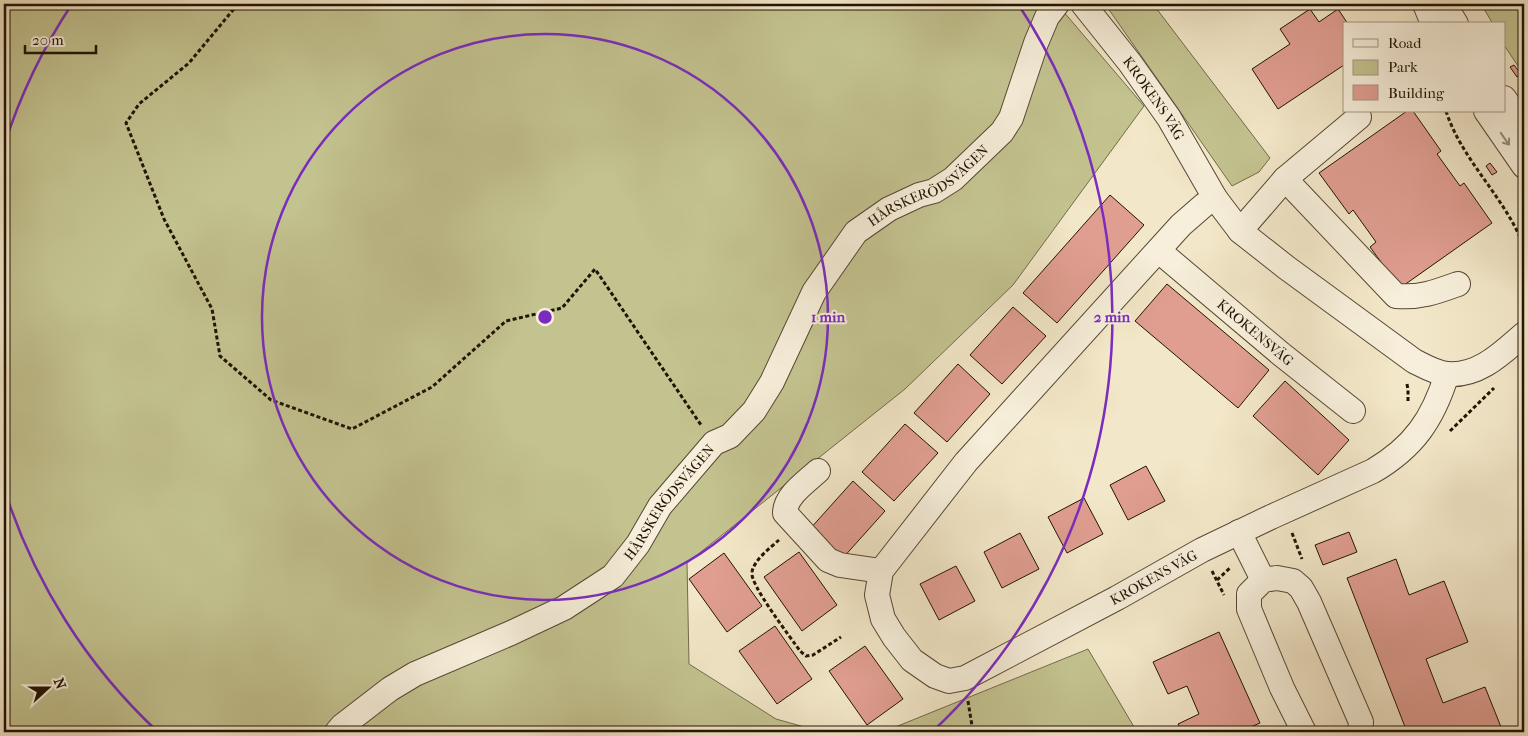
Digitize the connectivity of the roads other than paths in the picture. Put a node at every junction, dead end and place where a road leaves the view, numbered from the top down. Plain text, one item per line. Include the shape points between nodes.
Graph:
1 (1057, 4) edge
2 (1083, 4) edge
3 (1425, 4) edge
4 (1444, 4) edge
5 (1432, 22) edge
6 (1455, 22) edge
7 (1506, 101) edge
8 (1487, 112) edge
9 (1359, 117) dead end
10 (1524, 126) edge
11 (1524, 166) edge
12 (1285, 178) junction
13 (1215, 198) junction
14 (1240, 231) junction
15 (1159, 251) junction
16 (1458, 284) dead end
17 (1524, 334) edge
18 (1447, 374) junction
19 (1353, 411) dead end
20 (818, 471) dead end
21 (1239, 532) junction
22 (881, 571) junction
23 (1263, 580) junction
24 (337, 732) edge
25 (1304, 732) edge
26 (1360, 732) edge

1 - 24 street, HÅRSKERÖDSVÄGEN via 1047,17 1011,118 1002,132 953,179 934,191 889,209 856,232 814,292 772,382 754,411 730,436 714,443 660,506 638,544 613,576 564,608 415,674 390,689
2 - 13 street, KROKENS VÄG via 1169,118
3 - 5 street
4 - 6 street
7 - 10 street
8 -> 11 street
9 - 12 street
12 - 14 street
12 - 16 street via 1396,296 1414,297
13 - 14 street, KROKENS VÄG
13 - 15 street, KROKENS VÄG via 1181,225
14 - 18 street, KROKENS VÄG via 1414,361
15 - 19 street, KROKENSVÄG
15 - 22 street, KROKENS VÄG via 966,462
17 - 18 street, KROKENS VÄG via 1484,366
18 - 21 street, KROKENS VÄG via 1431,415 1409,445 1389,462
20 - 22 street via 789,499 786,513 828,560
21 - 22 street, KROKENS VÄG via 965,678 949,680 935,676 912,660 894,637 883,619 877,595
21 - 23 street
23 - 25 street via 1249,594 1249,609
23 - 26 street via 1292,581 1301,588 1361,722

